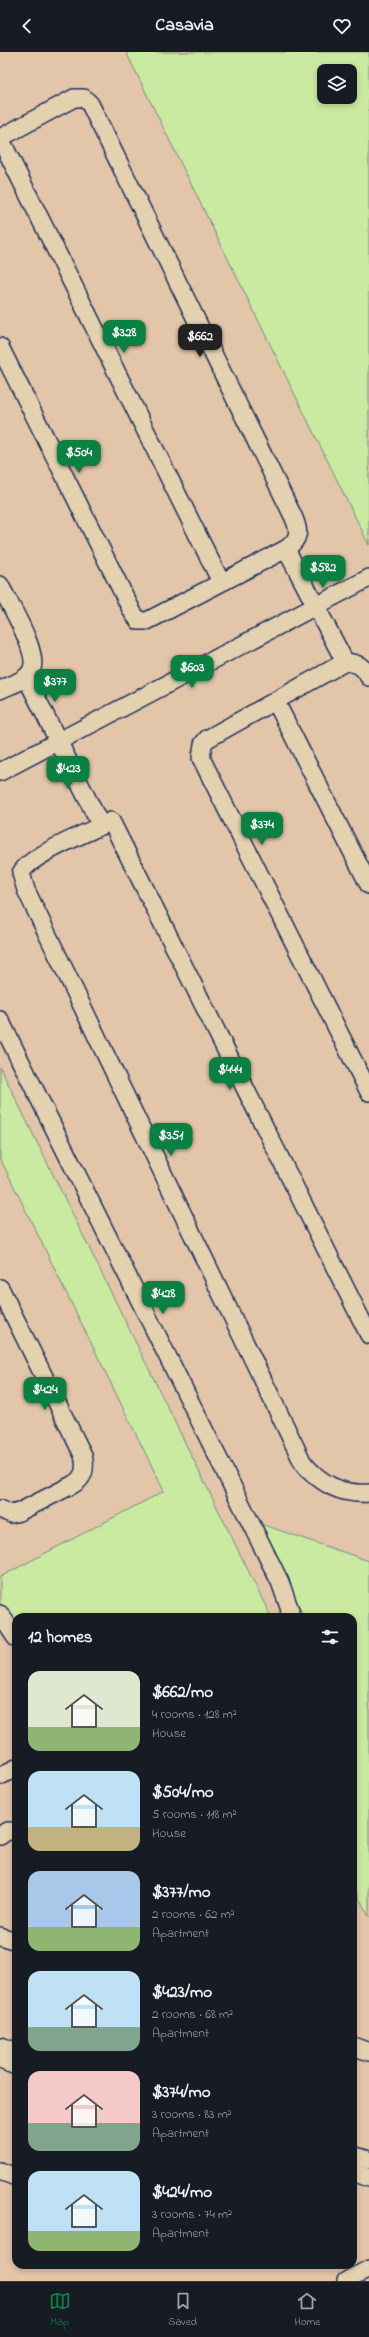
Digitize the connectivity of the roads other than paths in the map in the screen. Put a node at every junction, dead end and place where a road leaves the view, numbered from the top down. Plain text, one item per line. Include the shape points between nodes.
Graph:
1 (0, 138) edge
2 (0, 347) edge
3 (286, 549) junction
4 (369, 578) edge
5 (221, 582) junction
6 (0, 585) edge
7 (316, 606) junction
8 (345, 662) junction
9 (26, 677) junction
10 (369, 677) edge
11 (0, 690) edge
12 (276, 702) junction
13 (59, 742) junction
14 (0, 772) edge
15 (101, 826) junction
16 (369, 885) edge
17 (0, 1020) edge
18 (369, 1092) edge
19 (0, 1288) edge
20 (369, 1335) edge
21 (369, 1493) edge
22 (0, 1509) edge
23 (290, 1613) edge
24 (0, 1614) edge
25 (12, 1632) edge
26 (12, 1770) edge
27 (0, 1776) edge
28 (12, 1831) edge
29 (0, 1836) edge
30 (0, 1936) edge
31 (12, 1940) edge
32 (0, 2046) edge
33 (357, 2048) edge
34 (12, 2050) edge
35 (369, 2052) edge
36 (0, 2060) edge
37 (12, 2064) edge
38 (357, 2156) edge
39 (369, 2160) edge
40 (0, 2172) edge
41 (357, 2174) edge
42 (12, 2176) edge
43 (369, 2178) edge
44 (369, 2269) edge
45 (346, 2281) edge

1 - 3 street via 74,98 84,98 90,104 297,525 297,539
1 - 5 street
2 - 5 street via 135,617 139,621 147,622
3 - 5 street
3 - 7 street
4 - 7 street
6 - 9 street via 33,653 32,670
7 - 8 street
7 - 13 street
8 - 10 street via 363,667
8 - 12 street
9 - 11 street
9 - 13 street
12 - 16 street
12 - 18 street via 207,739 203,744 201,758
13 - 14 street
13 - 15 street
15 - 20 street via 111,821
15 - 21 street via 24,866 22,880 303,1463 324,1484 351,1493
17 - 23 street via 280,1582
19 - 22 street via 83,1455 85,1465 84,1474 79,1481 26,1509 11,1514
24 - 25 street
26 - 27 street
28 - 29 street
30 - 31 street
32 - 34 street
33 - 35 street
36 - 37 street
38 - 39 street
40 - 42 street
41 - 43 street
44 - 45 street

